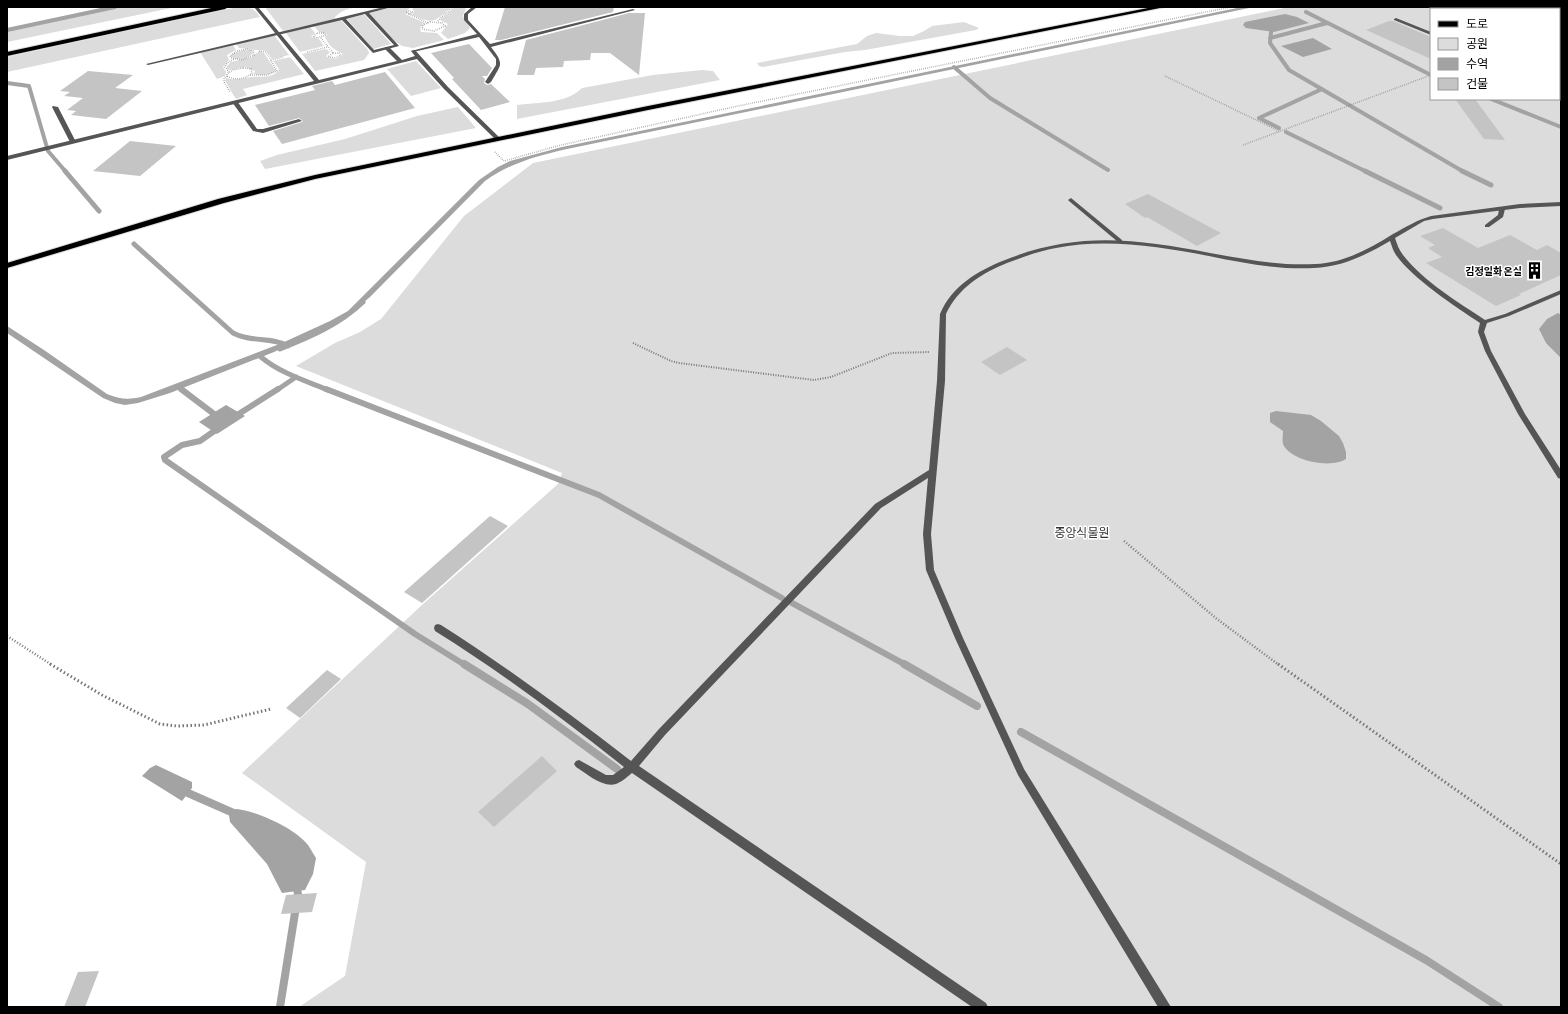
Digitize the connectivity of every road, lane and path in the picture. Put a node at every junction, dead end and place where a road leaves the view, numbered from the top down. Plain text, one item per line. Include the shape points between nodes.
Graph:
1 (198, 7) edge
2 (225, 7) edge
3 (256, 7) edge
4 (390, 7) edge
5 (475, 7) edge
6 (1162, 7) edge
7 (1230, 7) edge
8 (451, 8) edge
9 (411, 10) dead end
10 (633, 10) dead end
11 (366, 13) junction
12 (344, 18) junction
13 (1396, 19) dead end
14 (437, 22) junction
15 (428, 23) junction
16 (279, 33) junction
17 (1430, 34) edge
18 (480, 35) junction
19 (321, 38) dead end
20 (489, 46) junction
21 (7, 48) edge
22 (387, 48) junction
23 (254, 52) dead end
24 (332, 53) junction
25 (7, 54) edge
26 (419, 57) junction
27 (234, 59) dead end
28 (401, 62) junction
29 (148, 64) dead end
30 (230, 72) junction
31 (250, 75) junction
32 (1430, 75) edge
33 (227, 76) junction
34 (1165, 76) dead end
35 (318, 81) junction
36 (488, 82) dead end
37 (235, 102) junction
38 (55, 108) dead end
39 (299, 121) dead end
40 (1280, 131) junction
41 (498, 139) junction
42 (73, 142) junction
43 (1243, 145) dead end
44 (7, 158) edge
45 (504, 160) dead end
46 (1071, 200) dead end
47 (1561, 204) edge
48 (1502, 209) junction
49 (1487, 226) dead end
50 (1392, 238) junction
51 (1120, 241) junction
52 (7, 266) edge
53 (1561, 292) edge
54 (1484, 322) junction
55 (633, 343) dead end
56 (942, 353) junction
57 (932, 472) junction
58 (1561, 476) edge
59 (1124, 541) dead end
60 (438, 628) dead end
61 (7, 636) edge
62 (271, 709) dead end
63 (579, 764) dead end
64 (632, 767) junction
65 (1561, 864) edge
66 (982, 1007) edge
67 (1166, 1007) edge

1 - 21 highway
2 - 25 highway
3 - 16 street
4 - 11 street
5 - 18 street via 466,14 466,20
6 - 41 main road
7 - 45 path via 738,106
8 - 14 path
9 - 15 path via 406,12
10 - 20 street
11 - 12 street
11 - 22 street via 397,46
12 - 16 street
12 - 22 street via 373,52
13 - 17 street
14 - 15 path
14 - 15 path via 442,22 445,26 432,31 422,29 423,25
16 - 29 street
16 - 35 street
18 - 20 street
18 - 26 street via 413,51
19 - 24 path
20 - 36 street via 498,59 498,65
22 - 28 street
23 - 31 path via 266,52 278,70 270,75
24 - 24 path via 328,57 341,55 339,53
26 - 28 street
26 - 41 street via 446,88
27 - 30 path via 226,64 225,68
28 - 35 street
30 - 31 path via 247,68 252,71
30 - 33 path
31 - 33 path via 237,79
32 - 40 path
33 - 37 path via 224,82
34 - 40 path
35 - 37 street
37 - 39 street via 255,130 263,131
37 - 42 street
38 - 42 street
40 - 43 path
41 - 52 main road via 315,176 170,216
42 - 44 street
46 - 51 street
47 - 48 street
48 - 49 street via 1500,216
48 - 50 street via 1433,217 1422,220
50 - 51 street via 1352,259 1310,266 1251,262
50 - 54 street via 1399,254 1422,276
51 - 56 street via 1054,245 1008,259 987,269 954,294 946,306 943,314
53 - 54 street via 1507,316
54 - 58 street via 1481,332 1488,351 1522,414
55 - 56 path via 679,363 814,380 832,377 892,354 915,351
56 - 57 street via 942,381
57 - 64 street via 884,501 873,511 662,732
57 - 67 street via 927,540 930,570 937,589 1021,772
59 - 65 path via 1217,619 1290,673
60 - 64 street via 542,698
61 - 62 path via 42,660 161,725 185,727
63 - 64 street via 604,779 615,780
64 - 66 street

